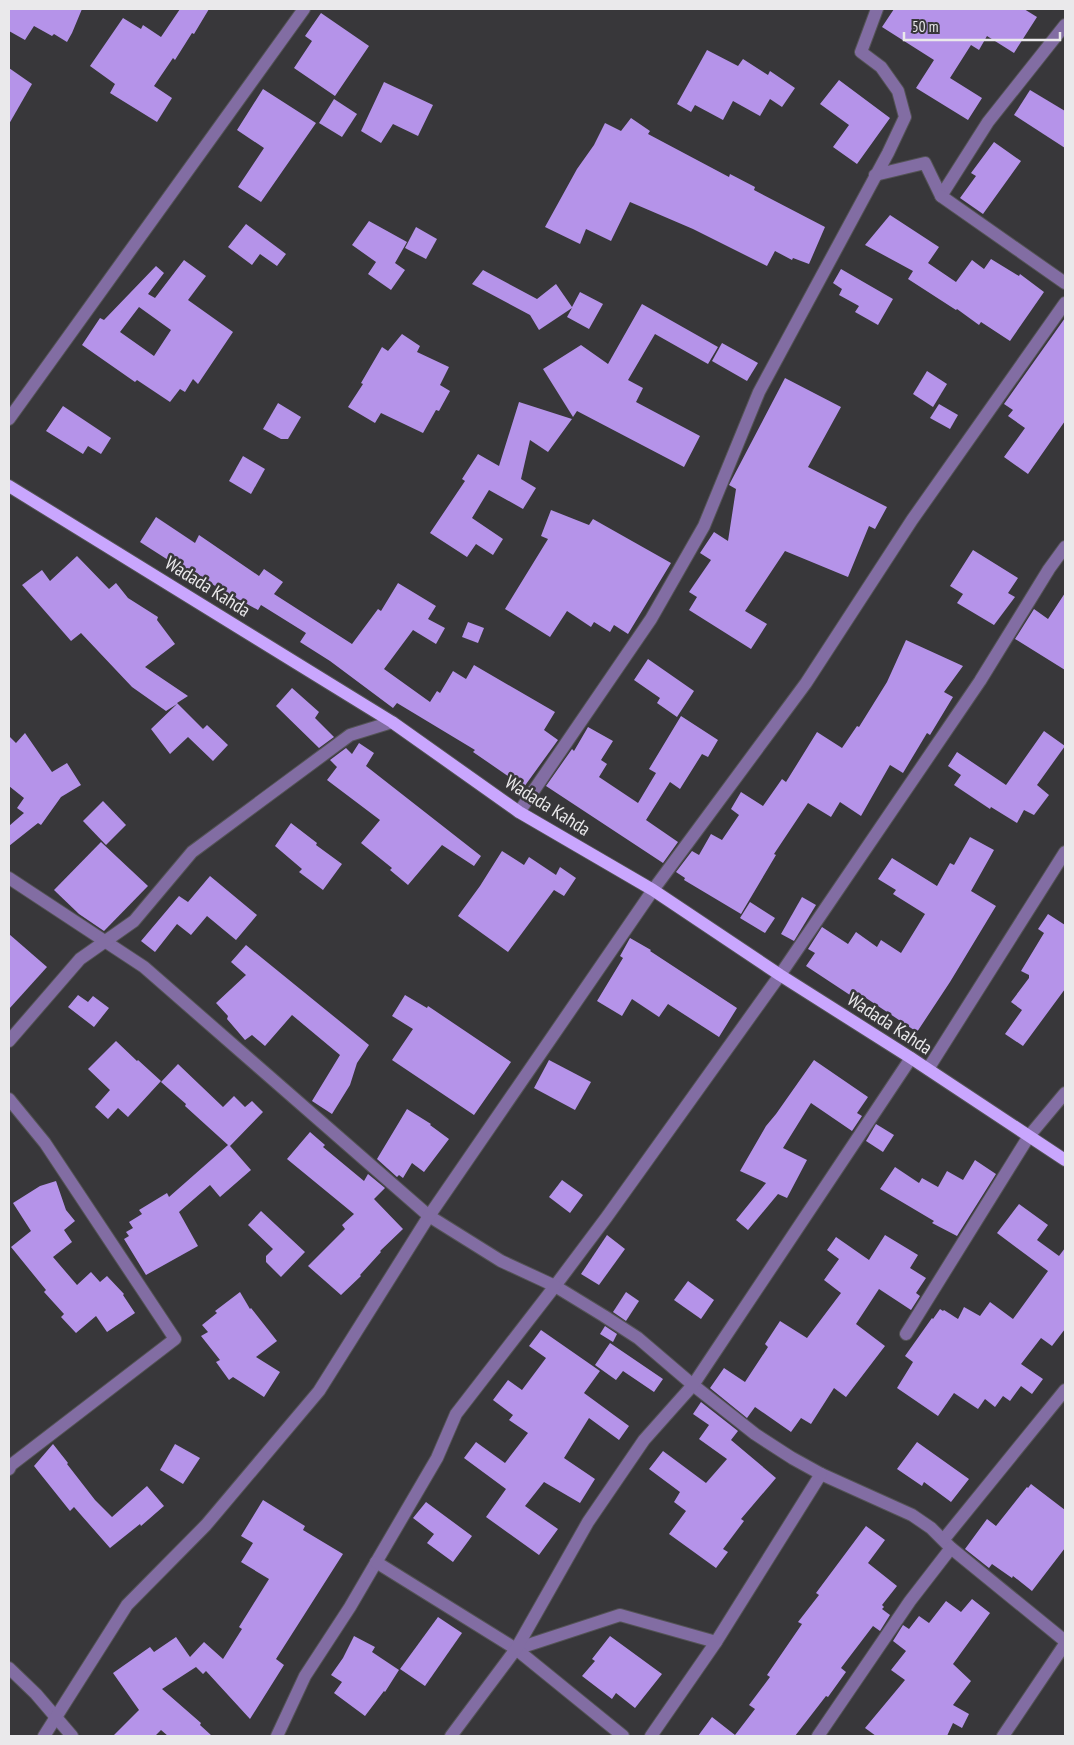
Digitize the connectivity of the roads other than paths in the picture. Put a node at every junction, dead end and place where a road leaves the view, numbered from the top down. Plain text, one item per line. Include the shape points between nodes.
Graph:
1 (304, 9) edge
2 (876, 9) edge
3 (1065, 25) edge
4 (876, 175) junction
5 (941, 196) junction
6 (1065, 283) edge
7 (1065, 303) edge
8 (9, 419) edge
9 (9, 486) edge
10 (1065, 547) edge
11 (392, 722) junction
12 (519, 812) junction
13 (1065, 852) edge
14 (9, 878) edge
15 (653, 890) junction
16 (105, 942) junction
17 (780, 975) junction
18 (9, 1041) edge
19 (912, 1058) junction
20 (928, 1070) junction
21 (1065, 1093) edge
22 (9, 1100) edge
23 (1028, 1136) junction
24 (1065, 1160) edge
25 (428, 1216) junction
26 (555, 1286) junction
27 (906, 1334) dead end
28 (693, 1385) junction
29 (1065, 1390) edge
30 (9, 1469) edge
31 (821, 1474) junction
32 (947, 1543) junction
33 (376, 1562) junction
34 (716, 1642) junction
35 (1065, 1643) edge
36 (516, 1649) junction
37 (9, 1668) edge
38 (57, 1718) junction
39 (44, 1736) edge
40 (72, 1736) edge
41 (277, 1736) edge
42 (451, 1736) edge
43 (623, 1736) edge
44 (651, 1736) edge
45 (818, 1736) edge
46 (1002, 1736) edge

1 - 8 street
2 - 4 street via 861,52 881,67 898,91 905,117
3 - 5 street via 988,122
4 - 5 street via 925,163
4 - 12 street via 759,392 699,535 651,619
5 - 6 street
7 - 15 street via 912,520 806,683
9 - 11 main road, Wadada Kahda
10 - 17 street via 980,681
11 - 12 main road, Wadada Kahda
11 - 16 street via 350,736 192,852 134,921
12 - 15 main road, Wadada Kahda
13 - 20 street
14 - 16 street
15 - 17 main road, Wadada Kahda
15 - 25 street
16 - 18 street via 80,959
16 - 25 street via 144,967
17 - 19 main road, Wadada Kahda
17 - 26 street
19 - 20 main road, Wadada Kahda
19 - 28 street
20 - 23 main road, Wadada Kahda
21 - 23 street
22 - 30 street via 45,1143 175,1338
23 - 24 main road, Wadada Kahda
23 - 27 street
25 - 26 street via 502,1261
25 - 38 street via 320,1391 206,1525 127,1605
26 - 28 street via 638,1338
26 - 33 street via 456,1414 437,1458
28 - 31 street via 755,1434
28 - 36 street via 644,1440 593,1514
29 - 32 street
31 - 32 street via 912,1515
31 - 34 street
32 - 35 street
32 - 45 street
33 - 36 street
33 - 41 street via 305,1676
34 - 36 street via 620,1615
34 - 44 street
35 - 46 street
36 - 42 street
36 - 43 street
37 - 38 street
38 - 39 street
38 - 40 street

